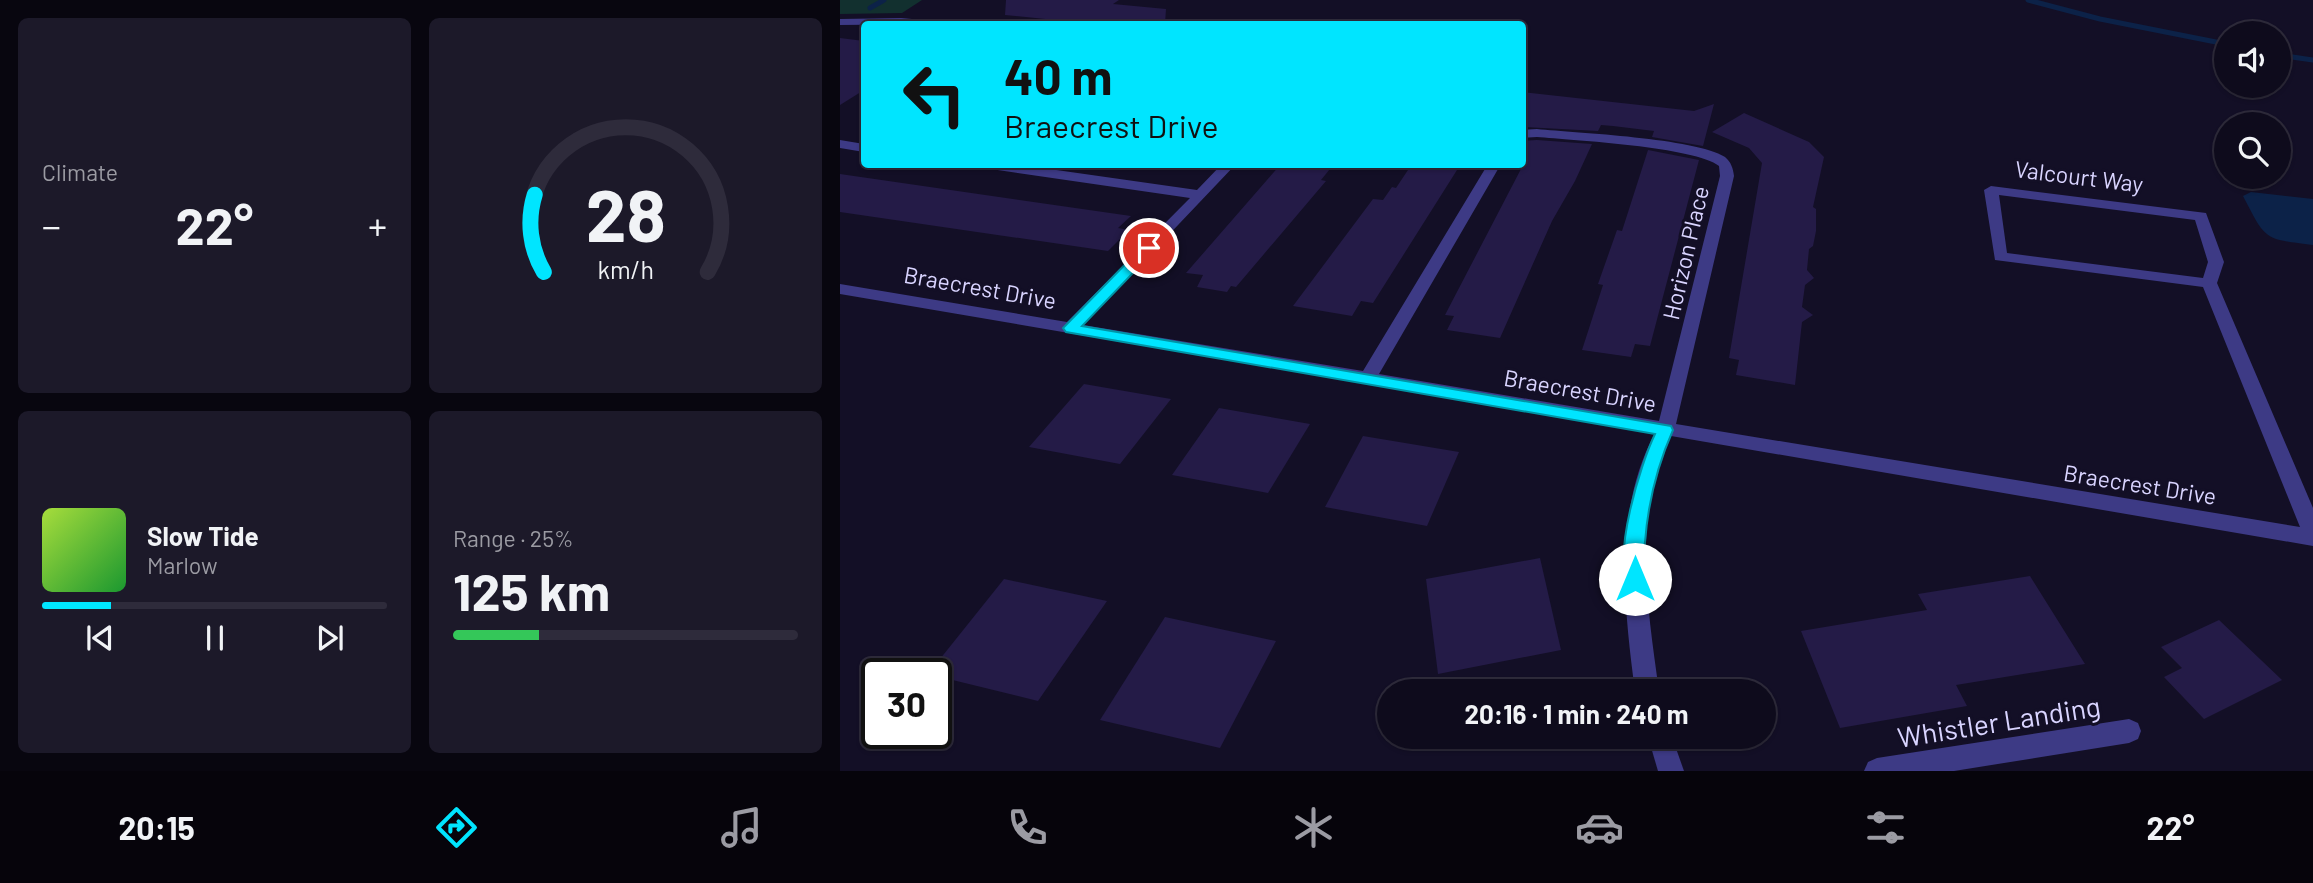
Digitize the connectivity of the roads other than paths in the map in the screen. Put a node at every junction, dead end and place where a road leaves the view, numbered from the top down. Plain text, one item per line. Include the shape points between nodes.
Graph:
1 (840, 22) edge
2 (861, 22) edge
3 (1526, 134) edge
4 (840, 144) edge
5 (861, 148) edge
6 (1012, 168) edge
7 (1226, 168) edge
8 (1493, 168) edge
9 (1200, 195) junction
10 (2209, 283) junction
11 (840, 289) edge
12 (1071, 328) junction
13 (1367, 379) junction
14 (1665, 430) junction
15 (2313, 538) edge
16 (1645, 679) edge
17 (2129, 731) dead end
18 (1664, 749) edge
19 (1671, 771) edge
20 (1877, 771) edge

1 - 2 street
3 - 14 street, Horizon Place via 1689,150 1718,158 1727,167
4 - 5 street
6 - 9 street
7 - 9 street
8 - 13 street
9 - 12 street
10 - 10 street, Valcourt Way via 2000,257 1991,190 2201,216 2216,262
10 - 15 street, Valcourt Way
11 - 12 street, Braecrest Drive
12 - 13 street, Braecrest Drive
13 - 14 street, Braecrest Drive
14 - 15 street, Braecrest Drive
14 - 16 street via 1652,458 1635,544 1637,617
17 - 20 street, Whistler Landing
18 - 19 street

